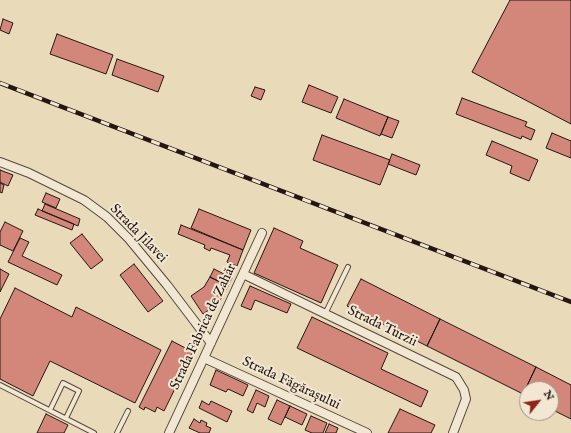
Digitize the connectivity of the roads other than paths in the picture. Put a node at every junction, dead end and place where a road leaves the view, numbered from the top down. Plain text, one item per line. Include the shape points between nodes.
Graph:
1 (0, 162) edge
2 (262, 233) dead end
3 (348, 267) dead end
4 (243, 274) junction
5 (324, 314) junction
6 (211, 343) junction
7 (204, 358) junction
8 (0, 385) edge
9 (50, 410) junction
10 (128, 411) dead end
11 (66, 418) junction
12 (94, 433) edge
13 (117, 433) edge
14 (169, 433) edge
15 (367, 433) edge
16 (453, 433) edge

1 - 6 street, Strada Jilavei via 84,200 107,217 168,285
2 - 4 street, Strada Fabrica de Zahăr
3 - 5 lane
4 - 5 street, Strada Turzii
4 - 6 street, Strada Fabrica de Zahăr
5 - 16 street, Strada Turzii via 456,377 466,399
6 - 7 street, Strada Fabrica de Zahăr
7 - 14 street, Strada Fabrica de Zahăr
7 - 15 street, Strada Făgărașului
8 - 9 lane
9 - 11 lane
9 - 11 lane via 63,383 79,391
10 - 13 lane
11 - 12 lane

